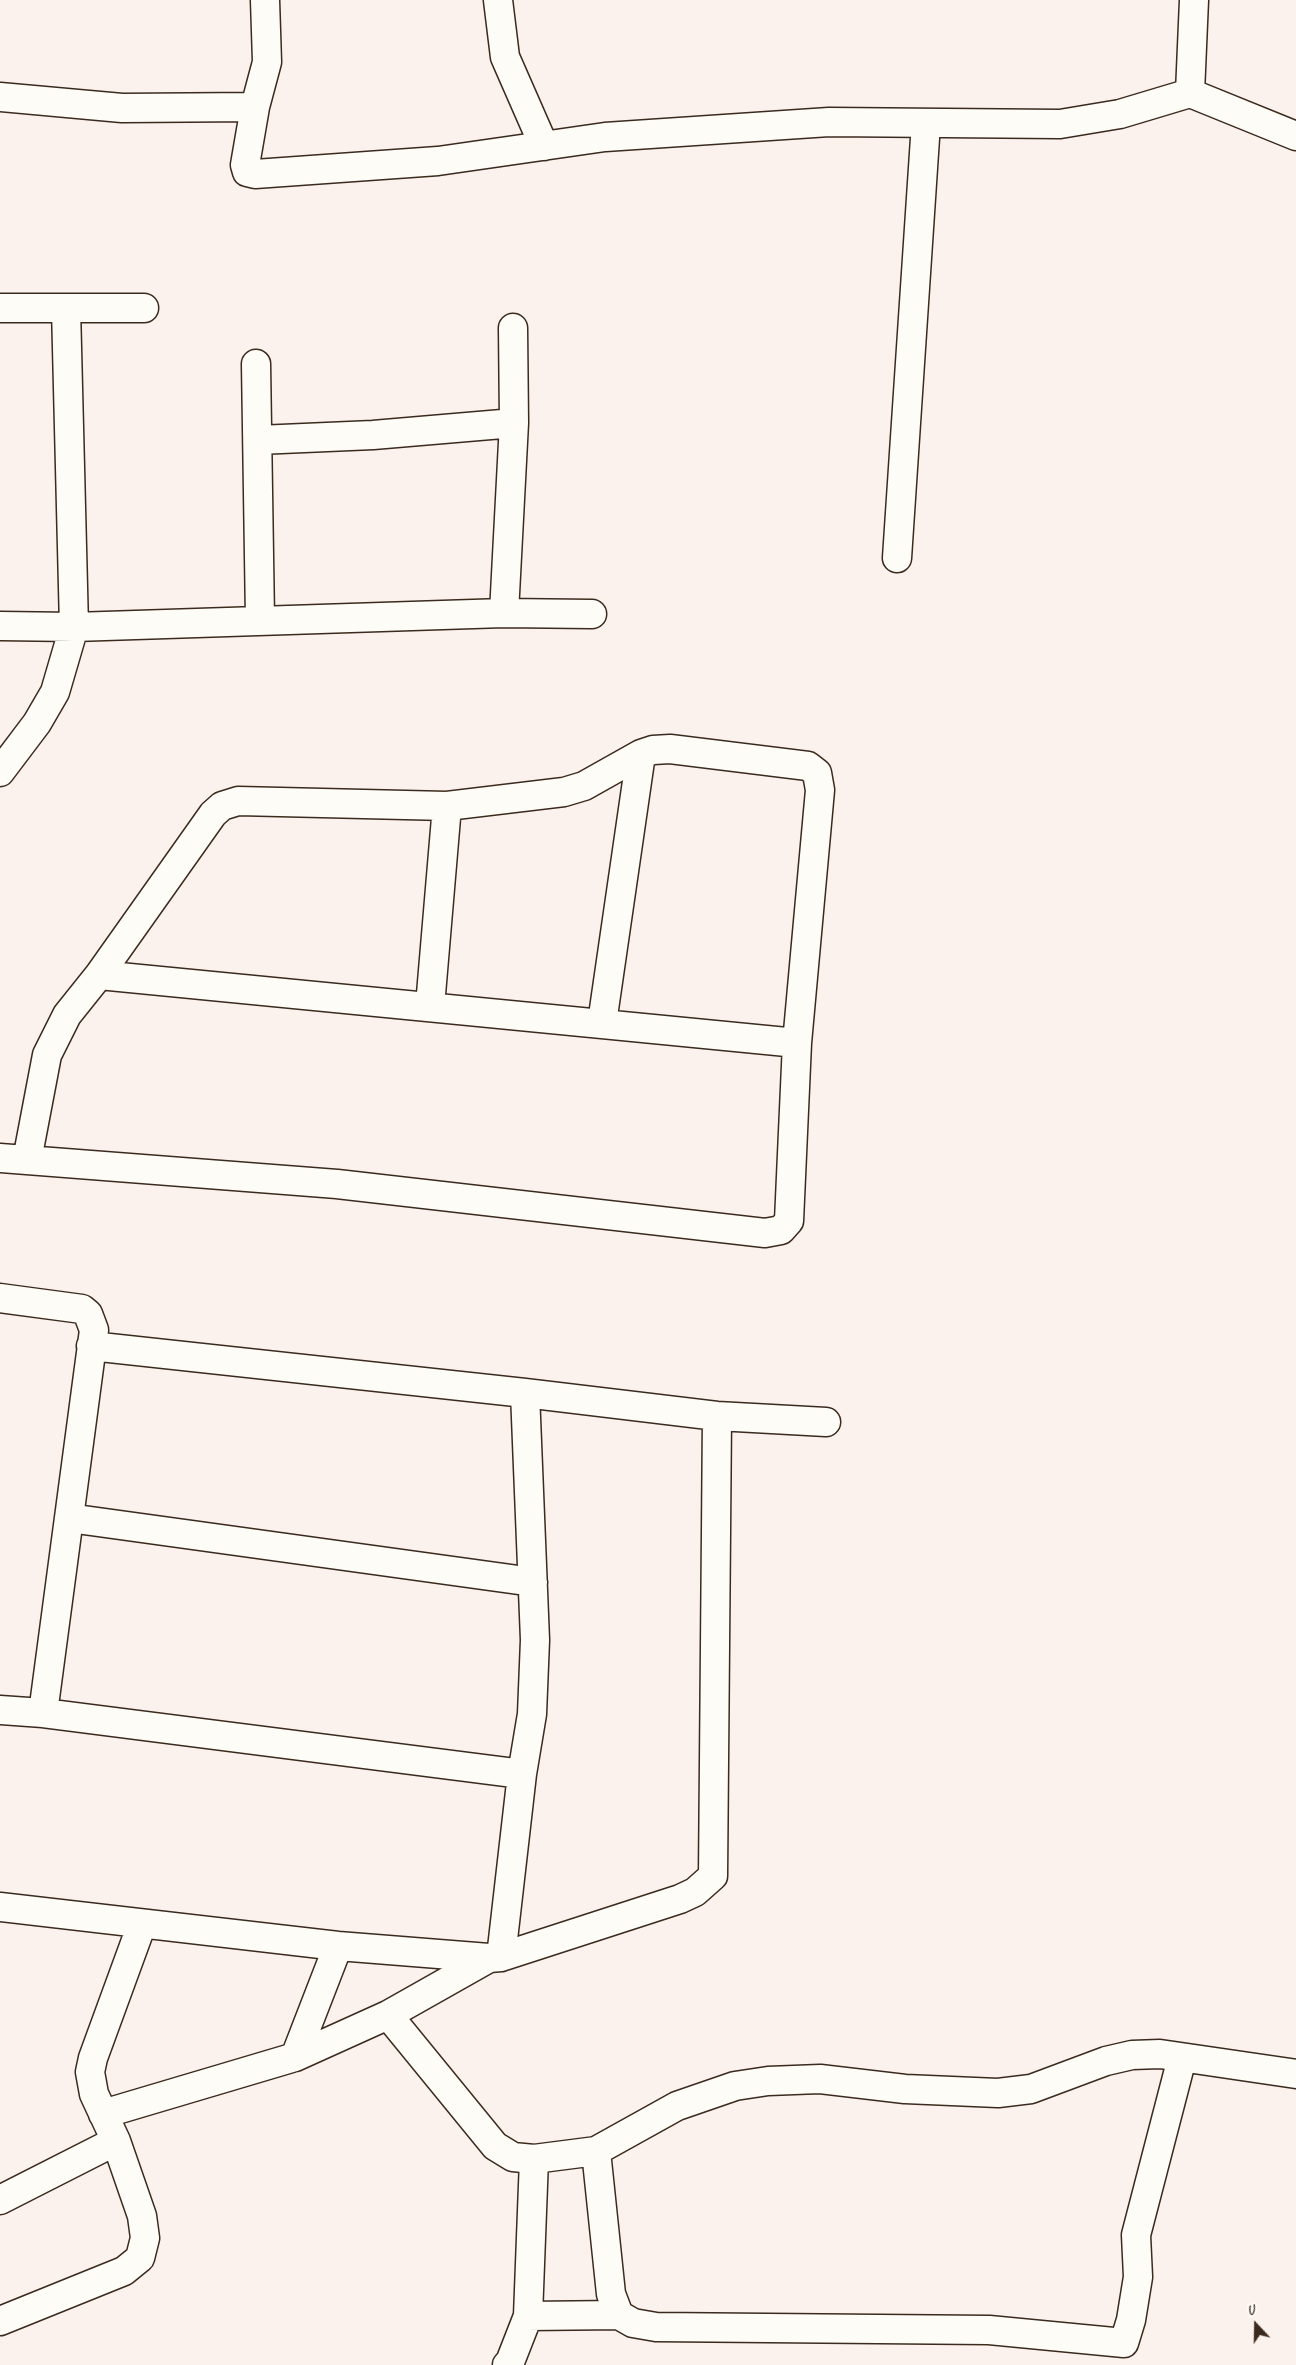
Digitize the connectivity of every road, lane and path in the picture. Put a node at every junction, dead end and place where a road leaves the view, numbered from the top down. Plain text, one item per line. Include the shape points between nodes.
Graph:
1 (265, 0) edge
2 (498, 0) edge
3 (1194, 0) edge
4 (1190, 93) junction
5 (0, 97) edge
6 (255, 107) junction
7 (926, 123) junction
8 (1296, 136) edge
9 (544, 146) junction
10 (0, 308) edge
11 (66, 308) junction
12 (144, 308) dead end
13 (513, 328) dead end
14 (256, 364) dead end
15 (514, 423) junction
16 (258, 440) junction
17 (897, 558) dead end
18 (504, 613) junction
19 (592, 614) dead end
20 (260, 620) junction
21 (0, 626) edge
22 (74, 626) junction
23 (641, 754) junction
24 (0, 772) edge
25 (447, 806) junction
26 (99, 975) junction
27 (430, 1006) junction
28 (602, 1023) junction
29 (797, 1043) junction
30 (0, 1158) edge
31 (27, 1160) junction
32 (0, 1298) edge
33 (91, 1346) junction
34 (525, 1393) junction
35 (717, 1416) junction
36 (826, 1422) dead end
37 (69, 1518) junction
38 (533, 1582) junction
39 (0, 1710) edge
40 (44, 1713) junction
41 (522, 1774) junction
42 (0, 1907) edge
43 (142, 1924) junction
44 (338, 1946) junction
45 (494, 1958) junction
46 (388, 2015) junction
47 (296, 2057) junction
48 (1182, 2058) junction
49 (1296, 2074) edge
50 (103, 2114) junction
51 (116, 2141) junction
52 (596, 2151) junction
53 (534, 2159) junction
54 (0, 2200) edge
55 (619, 2315) junction
56 (528, 2316) junction
57 (0, 2321) edge
58 (506, 2365) edge

1 - 6 street via 266,62
2 - 9 street via 505,57
3 - 4 street
4 - 7 street via 1120,114 1060,124
4 - 8 street
5 - 6 street via 122,108
6 - 9 street via 245,165 247,172 255,174 438,161
7 - 9 street via 829,122 605,137
7 - 17 street
10 - 11 street
11 - 12 street
11 - 22 street
13 - 15 street
14 - 16 street
15 - 16 street via 373,435
15 - 18 street
16 - 20 street
18 - 19 street
18 - 20 street
20 - 22 street
21 - 22 street
22 - 24 street via 55,692 38,723
23 - 25 street via 584,786 564,792
23 - 28 street
23 - 29 street via 670,749 808,766 817,773 820,790
25 - 26 street via 238,801 222,806 213,814
25 - 27 street
26 - 27 street
26 - 31 street via 66,1015 47,1055
27 - 28 street
28 - 29 street
29 - 31 street via 789,1221 786,1227 774,1233 337,1184
30 - 31 street
32 - 33 street via 82,1309 93,1324
33 - 34 street
33 - 37 street
34 - 35 street
34 - 38 street
35 - 36 street
35 - 45 street via 713,1876 695,1892 680,1899
37 - 38 street
37 - 40 street
38 - 41 street via 532,1714
39 - 40 street
40 - 41 street
41 - 45 street
42 - 43 street
43 - 44 street
43 - 50 street via 93,2058 91,2085
44 - 45 street
44 - 47 street
45 - 46 street
46 - 47 street
46 - 53 street via 495,2146 513,2157
47 - 50 street
48 - 49 street
48 - 52 street via 1160,2054 1132,2055 1106,2061 1031,2089 998,2093 905,2089 820,2079 735,2086 677,2106
48 - 55 street via 1136,2236 1138,2277 1124,2342 989,2330 656,2327 633,2323
50 - 51 street
51 - 54 street
51 - 57 street via 142,2216 145,2238 140,2258 124,2271
52 - 53 street
52 - 55 street via 611,2294
53 - 56 street
55 - 56 street
56 - 58 street

